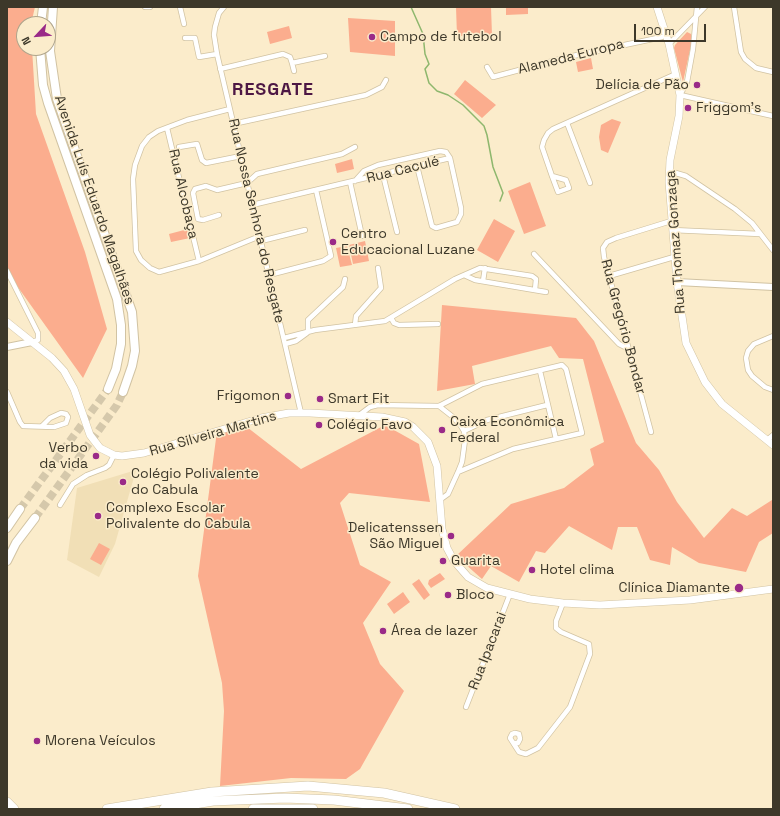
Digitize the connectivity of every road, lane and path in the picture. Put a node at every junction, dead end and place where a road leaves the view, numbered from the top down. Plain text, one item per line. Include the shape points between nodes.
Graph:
1 (53, 7) edge
2 (145, 7) edge
3 (150, 7) edge
4 (180, 7) edge
5 (224, 7) edge
6 (657, 7) edge
7 (697, 7) edge
8 (705, 7) edge
9 (734, 7) edge
10 (698, 15) junction
11 (184, 24) dead end
12 (662, 37) dead end
13 (185, 38) dead end
14 (669, 44) junction
15 (217, 54) junction
16 (41, 56) edge
17 (325, 56) dead end
18 (292, 63) junction
19 (487, 67) dead end
20 (220, 69) junction
21 (294, 71) dead end
22 (773, 72) edge
23 (676, 74) junction
24 (386, 80) dead end
25 (680, 95) junction
26 (230, 109) junction
27 (773, 116) edge
28 (567, 123) junction
29 (233, 124) junction
30 (167, 128) junction
31 (179, 147) dead end
32 (355, 147) dead end
33 (241, 156) junction
34 (450, 158) junction
35 (418, 166) junction
36 (669, 171) junction
37 (383, 175) junction
38 (552, 176) dead end
39 (355, 181) junction
40 (350, 182) junction
41 (247, 183) junction
42 (590, 183) dead end
43 (316, 190) junction
44 (252, 205) junction
45 (219, 215) dead end
46 (671, 221) junction
47 (305, 230) dead end
48 (672, 230) junction
49 (397, 232) dead end
50 (760, 234) junction
51 (362, 236) dead end
52 (260, 238) junction
53 (773, 250) edge
54 (534, 254) dead end
55 (674, 256) junction
56 (199, 260) junction
57 (378, 268) dead end
58 (486, 268) junction
59 (7, 271) edge
60 (269, 275) junction
61 (464, 276) junction
62 (608, 276) junction
63 (345, 278) dead end
64 (483, 281) junction
65 (677, 282) junction
66 (773, 287) edge
67 (535, 290) junction
68 (546, 292) dead end
69 (391, 318) junction
70 (7, 322) edge
71 (356, 324) junction
72 (438, 324) dead end
73 (308, 332) junction
74 (773, 336) edge
75 (284, 338) junction
76 (32, 342) junction
77 (285, 344) junction
78 (7, 347) edge
79 (627, 348) junction
80 (540, 371) junction
81 (108, 389) tunnel mouth
82 (773, 390) edge
83 (7, 392) edge
84 (123, 392) tunnel mouth
85 (438, 406) junction
86 (547, 406) junction
87 (301, 413) junction
88 (358, 416) junction
89 (42, 426) junction
90 (464, 431) junction
91 (651, 432) dead end
92 (770, 437) edge
93 (556, 439) junction
94 (773, 445) edge
95 (114, 455) junction
96 (458, 472) junction
97 (448, 494) junction
98 (455, 494) dead end
99 (441, 499) junction
100 (60, 504) dead end
101 (20, 509) tunnel mouth
102 (35, 518) tunnel mouth
103 (7, 528) edge
104 (7, 561) edge
105 (772, 591) edge
106 (510, 594) junction
107 (563, 603) junction
108 (466, 707) dead end
109 (514, 743) dead end
110 (406, 797) junction
111 (334, 800) junction
112 (7, 802) edge
113 (14, 809) edge
114 (107, 809) edge
115 (164, 809) edge
116 (253, 809) edge
117 (313, 809) edge
118 (408, 809) edge
119 (455, 809) edge

1 - 84 main road, Avenida Luís Eduardo Magalhães via 50,51 57,99 132,312 135,351
2 - 3 street
4 - 11 street
5 - 15 street, Rua Nossa Senhora do Resgate via 215,26
6 - 14 main road, Rua Thomaz Gonzaga
7 - 10 street
8 - 10 street
9 - 22 street via 741,52 745,59 756,68
10 - 14 street
10 - 25 street via 687,82
12 - 19 street, Alameda Europa via 568,57 493,77
13 - 15 street via 196,38 199,57
14 - 23 main road, Rua Thomaz Gonzaga
15 - 20 street, Rua Nossa Senhora do Resgate
16 - 81 main road, Avenida Luís Eduardo Magalhães via 43,85 48,103 117,299 121,344 116,369
17 - 18 street
18 - 20 street via 290,57 283,54
18 - 21 street
20 - 26 street, Rua Nossa Senhora do Resgate
23 - 25 main road, Rua Thomaz Gonzaga
23 - 28 street
24 - 29 street via 382,87 366,95
25 - 27 street
25 - 36 main road, Rua Thomaz Gonzaga via 679,116
26 - 29 street, Rua Nossa Senhora do Resgate
26 - 30 street
28 - 38 street via 553,129 542,143
28 - 42 street
29 - 33 street, Rua Nossa Senhora do Resgate
30 - 56 street, Rua Alcobaça
30 - 56 street via 149,137 142,146 135,165 132,196 136,251 141,260 159,272
31 - 33 street via 197,144 202,160 206,163
32 - 41 street via 342,154 258,174
33 - 41 street, Rua Nossa Senhora do Resgate
34 - 35 street, Rua Caculé
34 - 35 street, Rua Caculé via 462,214 454,224 436,228 432,226
34 - 39 street, Rua Caculé via 446,152 440,151 378,165 364,171
35 - 37 street, Rua Caculé
36 - 46 main road, Rua Thomaz Gonzaga
36 - 50 street via 686,176 735,209
37 - 39 street, Rua Caculé
37 - 49 street
39 - 40 street, Rua Caculé
40 - 43 street, Rua Caculé
40 - 51 street
41 - 44 street, Rua Nossa Senhora do Resgate
41 - 45 street via 217,190 206,186 195,189 199,220
43 - 44 street, Rua Caculé
43 - 60 street via 330,258
44 - 52 street, Rua Nossa Senhora do Resgate
46 - 48 main road, Rua Thomaz Gonzaga
46 - 62 street, Rua Gregório Bondar via 607,242 603,252
47 - 52 street
48 - 50 street
48 - 55 main road, Rua Thomaz Gonzaga
50 - 53 street
52 - 56 street
52 - 60 street, Rua Nossa Senhora do Resgate
54 - 79 street via 618,344
55 - 62 street
55 - 65 main road, Rua Thomaz Gonzaga
57 - 71 street via 381,288 356,316
58 - 61 street via 477,268
58 - 64 street
58 - 67 street via 535,277
59 - 76 street via 38,333 38,340
60 - 75 street, Rua Nossa Senhora do Resgate
61 - 64 street
61 - 69 street
62 - 79 street, Rua Gregório Bondar
63 - 73 street via 343,287 308,320
64 - 67 street
65 - 66 street
65 - 92 main road, Rua Thomaz Gonzaga via 686,342 697,369 731,413
67 - 68 street
69 - 71 street
69 - 72 street via 399,325
70 - 76 main road
71 - 73 street
73 - 75 street
73 - 77 street via 296,341
74 - 82 street via 754,344 746,358 752,376
75 - 77 street, Rua Nossa Senhora do Resgate
76 - 78 street
76 - 95 main road via 64,371 74,389 90,435 100,448
77 - 87 street, Rua Nossa Senhora do Resgate
79 - 91 street, Rua Gregório Bondar
80 - 85 street via 482,384
80 - 86 street
80 - 93 street via 562,365 566,369 582,433
83 - 89 street via 21,424 28,428
85 - 88 street via 378,405 370,407
85 - 90 street via 453,417
86 - 90 street via 492,418
86 - 93 street
87 - 88 main road, Rua Silveira Martins
87 - 95 main road, Rua Silveira Martins via 261,418 144,453
88 - 99 main road, Rua Silveira Martins via 399,421 421,433 434,454
89 - 89 street via 59,426 67,422 68,417 61,413 50,418
90 - 96 street via 464,451
92 - 94 main road, Rua Thomaz Gonzaga
93 - 96 street via 503,452
95 - 100 street via 109,465 73,484
96 - 97 street
97 - 98 street
97 - 99 street
99 - 106 main road, Rua Silveira Martins via 443,538 454,561 476,583
101 - 103 main road
102 - 104 main road via 16,543
105 - 107 main road, Rua Silveira Martins via 672,602 600,605
106 - 107 main road, Rua Silveira Martins
106 - 108 street, Rua Ipacarai
107 - 109 street via 556,628 589,644 590,654 570,707 538,748 523,754 517,750
110 - 111 highway
110 - 114 highway via 334,787 284,787 212,792
110 - 119 highway
111 - 115 highway via 261,798
111 - 118 highway
112 - 113 highway
116 - 117 highway

